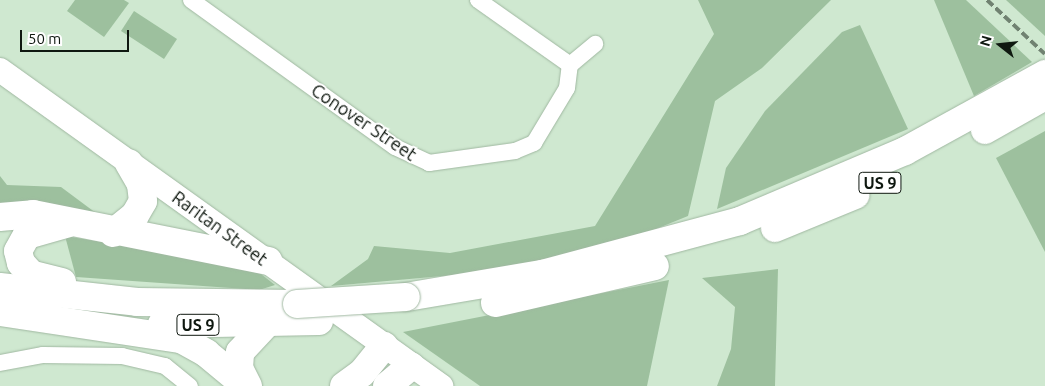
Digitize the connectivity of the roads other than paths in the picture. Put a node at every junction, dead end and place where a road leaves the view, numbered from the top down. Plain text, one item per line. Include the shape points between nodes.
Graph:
1 (191, 0) edge
2 (478, 0) edge
3 (595, 44) dead end
4 (570, 65) junction
5 (0, 70) edge
6 (1045, 74) edge
7 (1025, 100) edge
8 (129, 163) junction
9 (0, 217) edge
10 (66, 224) junction
11 (113, 232) junction
12 (268, 261) junction
13 (0, 287) edge
14 (137, 302) junction
15 (412, 305) junction
16 (0, 312) edge
17 (78, 322) junction
18 (266, 324) junction
19 (384, 346) junction
20 (0, 363) edge
21 (411, 366) junction
22 (190, 386) edge
23 (247, 386) edge
24 (344, 386) edge
25 (387, 386) edge
26 (440, 386) edge

1 - 4 street, Conover Street via 395,147 430,163 515,151 534,143 567,88
2 - 4 street
3 - 4 street
5 - 8 street, Raritan Street
6 - 7 highway, US 9
7 - 15 highway, US 9 via 871,167 735,232 638,261 510,281
8 - 11 highway via 141,184 143,201 135,215
8 - 12 street, Raritan Street
9 - 10 highway via 32,214
10 - 11 highway
10 - 14 highway via 40,229 23,239 18,250 25,268 45,279
11 - 12 highway
12 - 19 street, Raritan Street
13 - 14 highway, US 9
14 - 15 highway, US 9, bridge
15 - 18 highway, US 9 via 319,321
16 - 17 highway, US 9
17 - 18 highway, US 9
17 - 23 highway via 188,342
18 - 23 highway via 240,352 239,368
19 - 21 street, Raritan Street
19 - 24 highway via 362,373
20 - 22 street via 43,355 122,356 165,366
21 - 25 highway
21 - 26 street, Raritan Street

